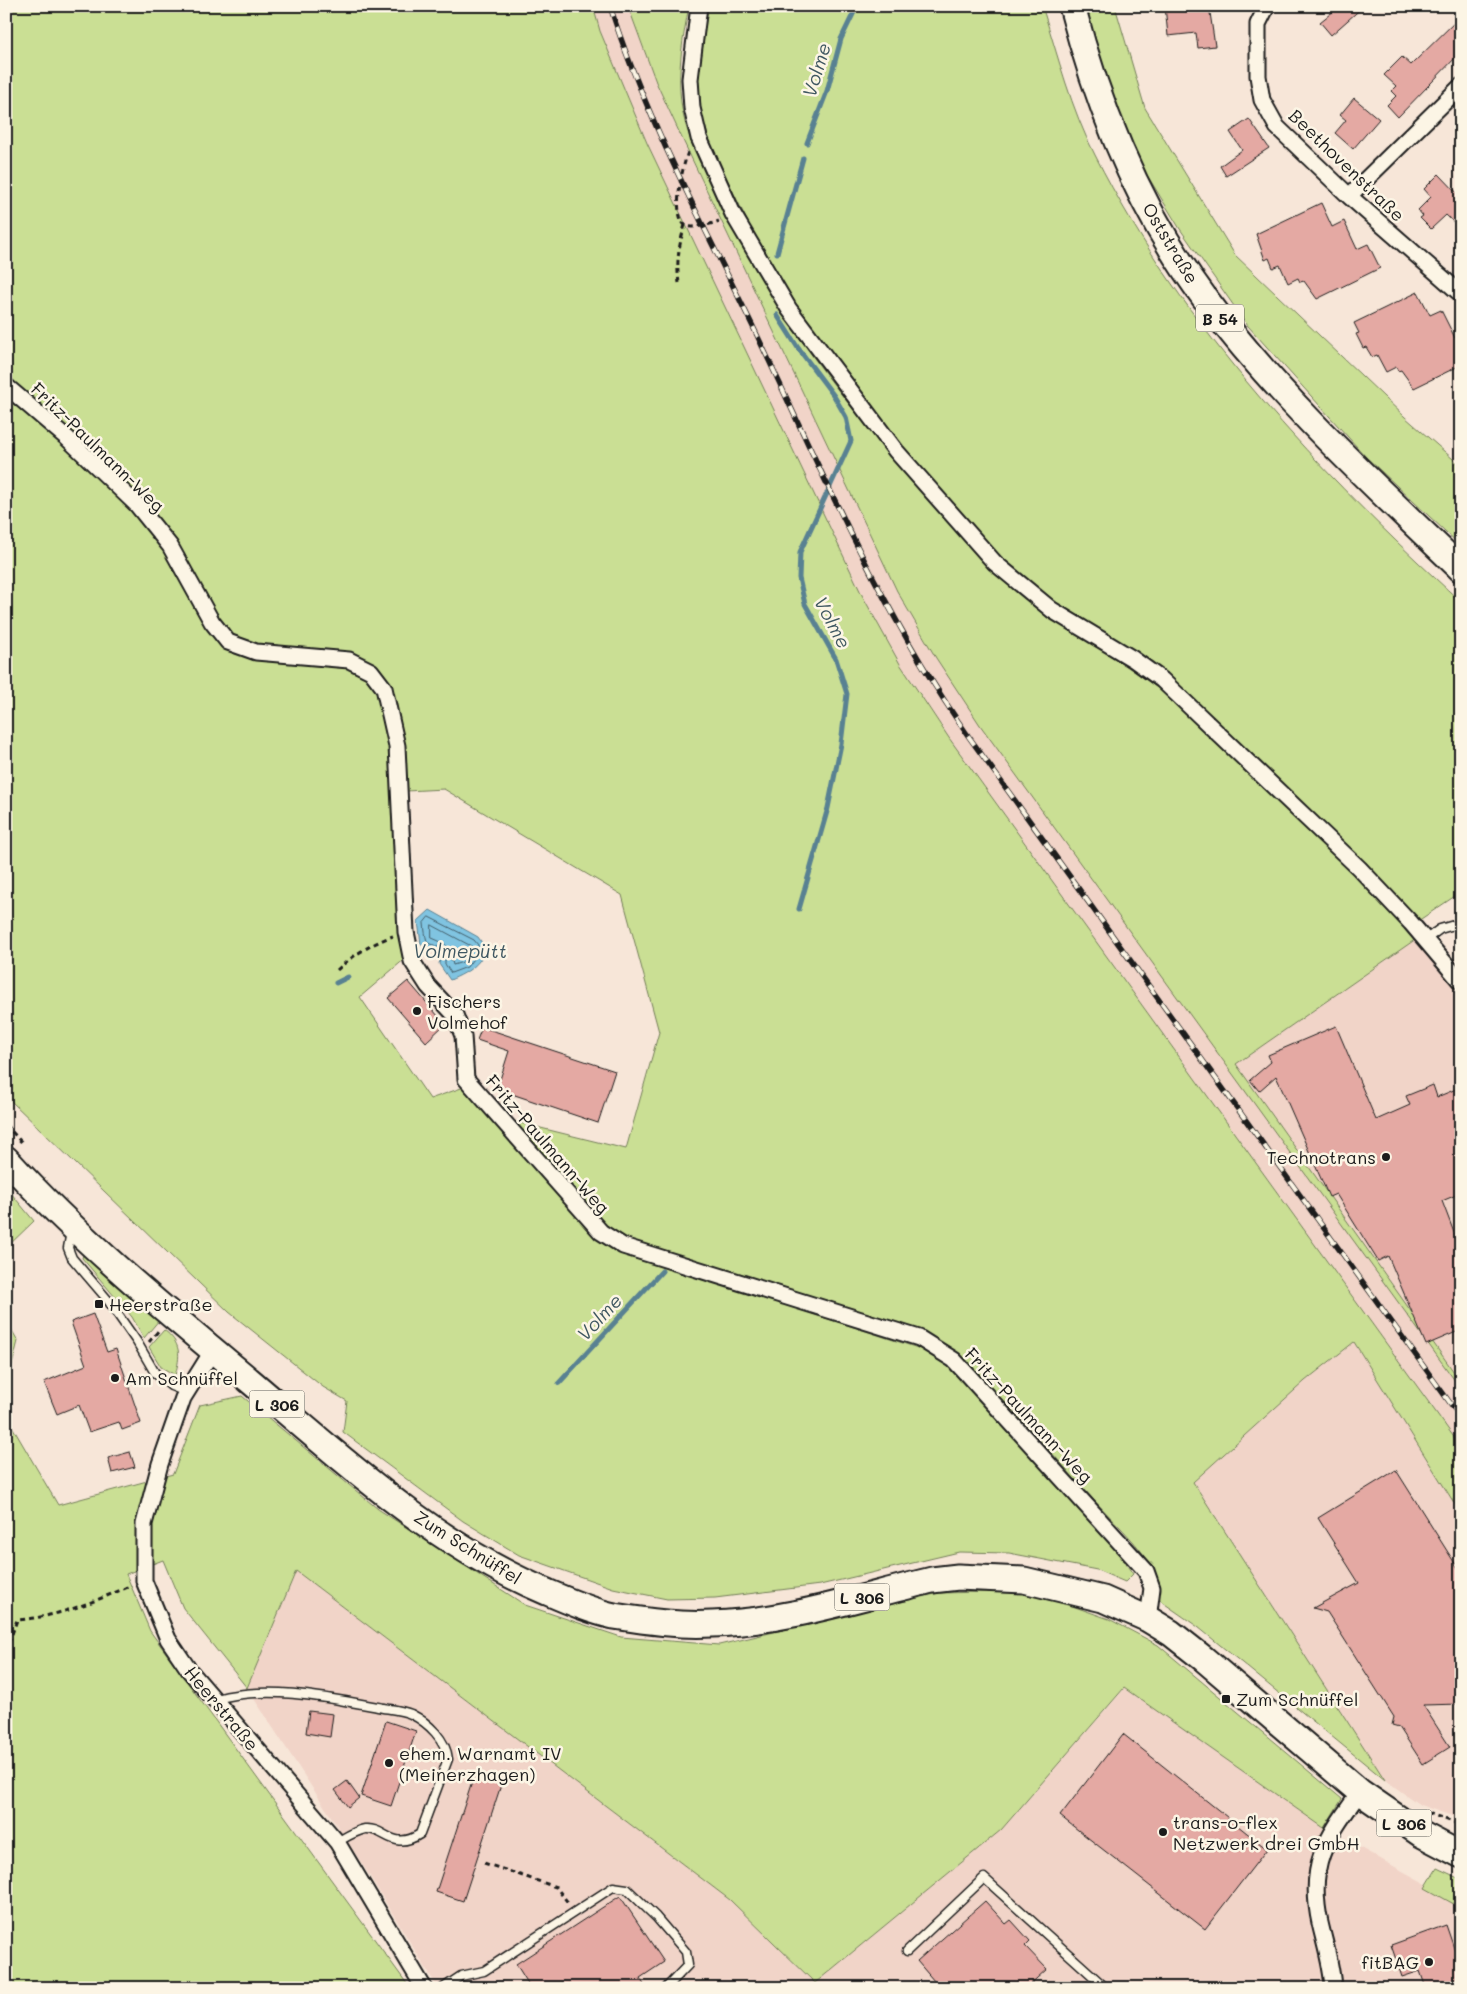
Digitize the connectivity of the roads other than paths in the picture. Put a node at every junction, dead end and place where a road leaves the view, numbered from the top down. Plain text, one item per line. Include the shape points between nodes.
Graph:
1 (699, 6) edge
2 (1072, 6) edge
3 (1267, 6) edge
4 (1461, 86) edge
5 (1349, 196) junction
6 (1461, 294) edge
7 (6, 386) edge
8 (1461, 569) edge
9 (1461, 923) edge
10 (1425, 940) junction
11 (1461, 982) edge
12 (16, 1153) edge
13 (77, 1228) junction
14 (213, 1350) junction
15 (186, 1392) junction
16 (1148, 1619) junction
17 (216, 1699) junction
18 (1360, 1792) junction
19 (337, 1842) junction
20 (1457, 1852) edge
21 (907, 1951) dead end
22 (424, 1988) edge
23 (443, 1988) edge
24 (666, 1988) edge
25 (1106, 1988) edge
26 (1333, 1988) edge

1 - 10 street via 690,78 699,138 733,214 789,310 896,451 969,536 1023,588 1162,680 1359,868
2 - 8 main road, Oststraße / B 54 via 1084,52 1117,144 1167,241 1203,296 1251,358 1332,446
3 - 5 street, Beethovenstraße via 1258,24 1256,51 1262,100 1277,127
4 - 5 street
5 - 6 street, Beethovenstraße
7 - 16 street, Fritz-Paulmann-Weg via 67,438 137,505 170,546 212,622 228,642 256,652 349,660 371,671 384,688 397,746 406,932 412,961 428,986 455,1015 463,1036 466,1079 601,1232 623,1246 919,1338 954,1360 1146,1571 1152,1588
9 - 10 lane via 1440,930
10 - 11 street
12 - 13 main road, L 306 via 29,1184
13 - 14 main road, L 306
13 - 15 lane via 68,1242 72,1258 137,1342 155,1374
14 - 15 street, Heerstraße
14 - 16 main road, Zum Schnüffel / L 306 via 342,1459 449,1540 508,1576 611,1615 665,1623 712,1624 758,1620 932,1580 981,1577 1024,1580 1065,1589 1103,1599
15 - 17 street, Heerstraße via 160,1464 144,1524 144,1581 168,1639 189,1670
16 - 18 main road, Zum Schnüffel / L 306 via 1204,1659
17 - 19 street, Heerstraße
17 - 19 lane via 238,1693 272,1692 343,1700 411,1714 440,1737 447,1747 448,1759 420,1834 409,1841 394,1840 367,1829
18 - 20 main road, Zum Schnüffel / L 306 via 1404,1823
18 - 26 street via 1329,1834 1317,1865 1319,1920
19 - 22 street, Heerstraße
21 - 25 lane via 984,1878
23 - 24 lane via 461,1976 484,1971 613,1887 627,1889 686,1952 688,1965

